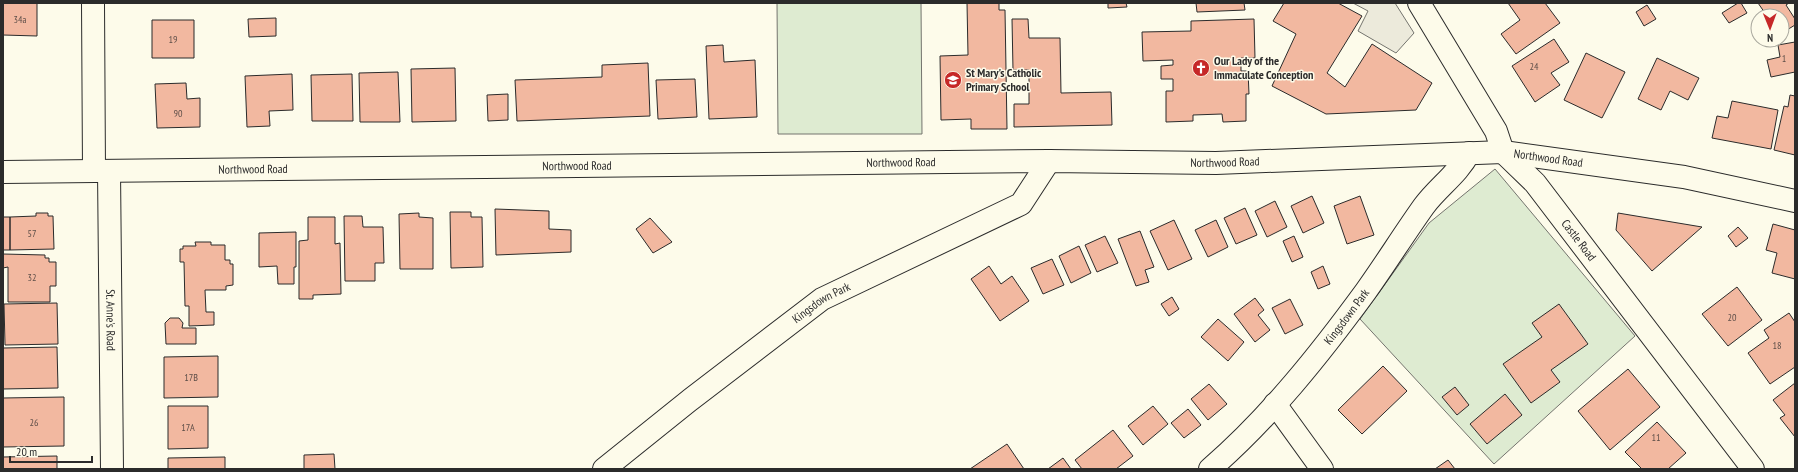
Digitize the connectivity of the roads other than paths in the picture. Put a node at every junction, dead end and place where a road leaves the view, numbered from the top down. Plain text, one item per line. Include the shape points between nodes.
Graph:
1 (93, 3) edge
2 (1419, 3) edge
3 (1503, 152) junction
4 (1469, 153) junction
5 (1049, 161) junction
6 (101, 171) junction
7 (3, 172) edge
8 (1795, 201) edge
9 (1275, 404) junction
10 (112, 469) edge
11 (604, 469) edge
12 (1210, 469) edge
13 (1322, 469) edge
14 (1753, 469) edge

1 - 6 street, St. Anne's Road
2 - 3 street, Castle Road via 1496,131
3 - 4 street, Northwood Road
3 - 8 street, Northwood Road via 1684,177
3 - 14 street, Castle Road via 1535,183
4 - 5 street, Northwood Road via 1216,163
4 - 9 street, Kingsdown Park via 1463,165 1425,204 1366,291
5 - 6 street, Northwood Road
5 - 11 street, Kingsdown Park via 1021,204 822,299
6 - 7 street, Northwood Road
6 - 10 street, St. Anne's Road
9 - 12 street, Kingsdown Park
9 - 13 street

